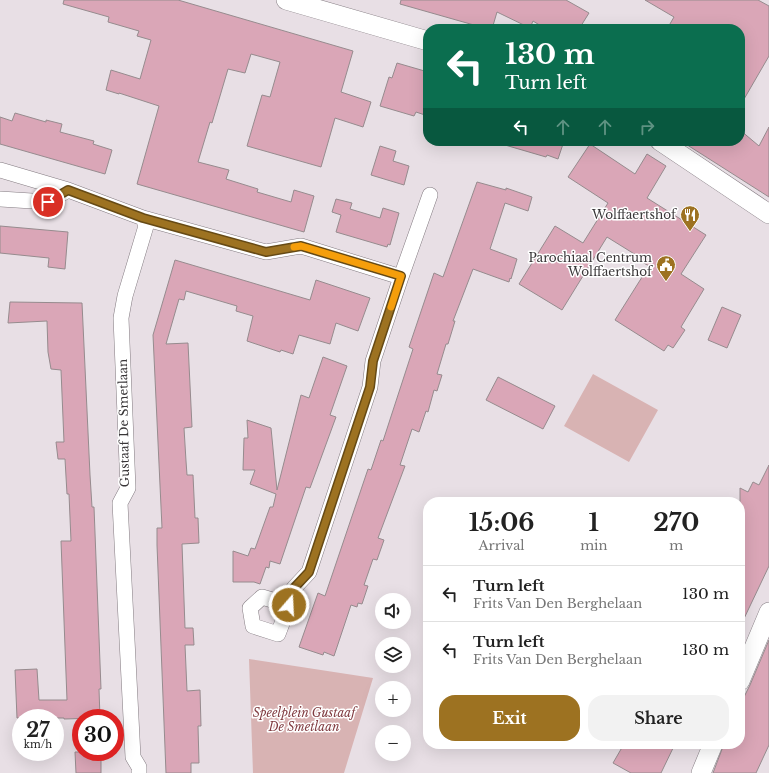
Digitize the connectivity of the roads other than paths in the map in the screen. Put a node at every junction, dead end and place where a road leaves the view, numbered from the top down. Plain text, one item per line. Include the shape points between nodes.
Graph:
1 (286, 0) edge
2 (423, 40) edge
3 (667, 146) edge
4 (0, 170) edge
5 (68, 190) junction
6 (430, 195) dead end
7 (0, 199) edge
8 (769, 214) edge
9 (143, 218) junction
10 (401, 276) junction
11 (289, 605) dead end
12 (769, 612) edge
13 (745, 668) edge
14 (711, 749) edge
15 (139, 773) edge
16 (701, 773) edge

1 - 2 street
3 - 8 street
4 - 5 street
5 - 7 street via 48,202
5 - 9 street
6 - 10 street
9 - 10 street via 266,252 301,246
9 - 15 street, Gustaaf De Smetlaan via 146,226 121,318 128,488 120,503 133,757 139,767
10 - 11 street via 373,361 370,387 309,572 294,588
12 - 13 street
14 - 16 street

